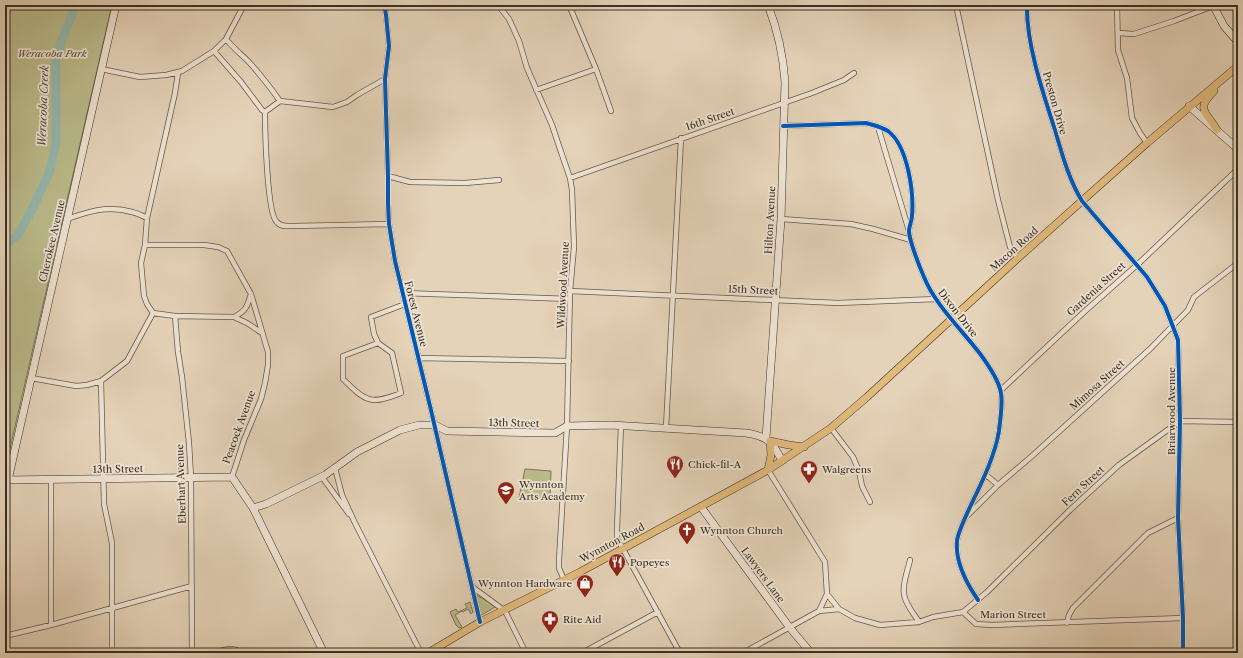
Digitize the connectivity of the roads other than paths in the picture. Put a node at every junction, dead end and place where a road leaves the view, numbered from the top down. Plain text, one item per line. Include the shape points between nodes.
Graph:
1 (116, 5) edge
2 (244, 5) edge
3 (382, 5) edge
4 (498, 5) edge
5 (569, 5) edge
6 (768, 5) edge
7 (956, 5) edge
8 (1027, 5) edge
9 (1117, 5) edge
10 (1213, 6) edge
11 (1118, 33) junction
12 (226, 39) junction
13 (1238, 42) edge
14 (214, 51) junction
15 (1238, 66) edge
16 (102, 69) junction
17 (596, 69) junction
18 (178, 73) junction
19 (854, 73) dead end
20 (385, 79) junction
21 (1218, 82) junction
22 (536, 90) junction
23 (280, 101) junction
24 (784, 102) junction
25 (1189, 106) junction
26 (611, 111) dead end
27 (266, 112) junction
28 (783, 126) junction
29 (878, 127) junction
30 (1217, 130) junction
31 (681, 138) junction
32 (1147, 143) junction
33 (1238, 149) edge
34 (1238, 169) edge
35 (388, 176) junction
36 (570, 178) junction
37 (499, 180) dead end
38 (1082, 201) junction
39 (147, 218) junction
40 (68, 219) junction
41 (781, 219) junction
42 (389, 224) junction
43 (909, 231) junction
44 (911, 240) junction
45 (145, 244) junction
46 (1018, 258) junction
47 (1238, 264) edge
48 (1137, 265) junction
49 (570, 291) junction
50 (403, 293) junction
51 (251, 294) junction
52 (673, 295) junction
53 (570, 299) junction
54 (936, 299) junction
55 (776, 300) junction
56 (405, 304) junction
57 (153, 313) junction
58 (175, 316) junction
59 (234, 317) junction
60 (952, 320) junction
61 (1173, 326) junction
62 (262, 333) junction
63 (378, 343) junction
64 (418, 358) junction
65 (569, 361) junction
66 (31, 378) junction
67 (101, 381) junction
68 (1001, 390) junction
69 (1180, 421) junction
70 (1238, 422) edge
71 (435, 425) junction
72 (621, 425) junction
73 (567, 426) junction
74 (666, 428) junction
75 (831, 428) junction
76 (768, 440) junction
77 (804, 447) junction
78 (782, 460) junction
79 (335, 468) junction
80 (768, 470) junction
81 (985, 474) junction
82 (232, 477) junction
83 (322, 477) junction
84 (192, 478) junction
85 (103, 479) junction
86 (6, 480) edge
87 (51, 480) junction
88 (998, 485) junction
89 (870, 502) dead end
90 (701, 507) junction
91 (253, 508) junction
92 (965, 518) junction
93 (1178, 518) junction
94 (354, 521) junction
95 (623, 548) junction
96 (910, 560) dead end
97 (564, 580) junction
98 (192, 586) junction
99 (472, 586) junction
100 (827, 594) junction
101 (978, 600) junction
102 (112, 608) junction
103 (839, 609) junction
104 (504, 611) junction
105 (819, 611) junction
106 (658, 612) junction
107 (963, 612) junction
108 (1183, 618) junction
109 (480, 622) junction
110 (919, 622) junction
111 (1067, 623) junction
112 (51, 625) junction
113 (790, 628) junction
114 (5, 636) edge
115 (112, 653) edge
116 (192, 653) edge
117 (212, 653) edge
118 (242, 653) edge
119 (324, 653) edge
120 (421, 653) edge
121 (428, 653) edge
122 (526, 653) edge
123 (582, 653) edge
124 (680, 653) edge
125 (744, 653) edge
126 (811, 653) edge
127 (1183, 653) edge

1 - 16 street, Cherokee Avenue
2 - 12 street
3 - 20 street, Forest Avenue via 385,9 389,46
4 - 22 street, Wildwood Avenue via 509,20
5 - 17 street
6 - 24 street, Hilton Avenue via 782,51
7 - 46 street via 998,200 1010,247
8 - 38 street, Preston Drive via 1033,53 1048,109 1075,189
9 - 11 street
10 - 11 street via 1134,34
10 - 13 street via 1224,26
11 - 32 street via 1118,50 1127,78 1132,118
12 - 14 street
12 - 23 street via 257,70
14 - 18 street
14 - 27 street
15 - 21 main road, Macon Road
16 - 18 street via 140,77
16 - 40 street, Cherokee Avenue
17 - 22 street
17 - 26 street
18 - 39 street
19 - 24 street, 16th Street via 844,80
20 - 23 street via 347,102 333,106
20 - 35 street, Forest Avenue
21 - 25 main road, Macon Road
21 - 30 main road via 1216,89 1204,103 1203,109
22 - 36 street, Wildwood Avenue via 552,125
23 - 27 street
24 - 28 street, Hilton Avenue
24 - 31 street, 16th Street
25 - 30 street
25 - 32 main road, Macon Road
27 - 42 street via 269,195 276,222 282,226
28 - 29 street, Dixon Drive via 866,123
28 - 41 street, Hilton Avenue
29 - 43 street, Dixon Drive
29 - 43 street, Dixon Drive via 888,131 896,140 909,174 912,218
30 - 33 street
31 - 36 street, 16th Street
31 - 52 street
32 - 38 main road, Macon Road
34 - 48 street, Gardenia Street
35 - 37 street via 410,182 465,183
35 - 42 street, Forest Avenue
36 - 49 street, Wildwood Avenue via 574,239
38 - 46 main road, Macon Road
38 - 48 street, Briarwood Avenue
39 - 40 street via 133,212 107,208
39 - 45 street
40 - 66 street, Cherokee Avenue
41 - 44 street via 851,224
41 - 55 street, Hilton Avenue
42 - 50 street, Forest Avenue
43 - 44 street, Dixon Drive
44 - 54 street, Dixon Drive via 924,277
45 - 51 street, Peacock Avenue via 204,245 227,251
45 - 57 street via 141,264 142,282 144,296
46 - 60 main road, Macon Road
47 - 61 street, Mimosa Street via 1194,297 1188,310
48 - 61 street, Briarwood Avenue via 1165,306
48 - 68 street, Gardenia Street
49 - 52 street, 15th Street
49 - 53 street, Wildwood Avenue
50 - 53 street
50 - 56 street, Forest Avenue
51 - 59 street via 244,312
51 - 62 street, Peacock Avenue
52 - 55 street, 15th Street
52 - 74 street
53 - 65 street, Wildwood Avenue
54 - 55 street, 15th Street via 838,303
54 - 60 street, Dixon Drive
55 - 76 street, Hilton Avenue
56 - 63 street via 371,317
56 - 64 street, Forest Avenue
57 - 58 street
57 - 67 street via 127,361
58 - 59 street
58 - 84 street, Eberhart Avenue
59 - 62 street
60 - 68 street, Dixon Drive via 989,366
60 - 75 main road, Macon Road
61 - 69 street, Briarwood Avenue via 1178,340
61 - 88 street, Mimosa Street
62 - 82 street, Peacock Avenue via 268,352 265,383
63 - 63 street via 392,353 401,393 386,399 365,399 344,379 343,356
64 - 65 street
64 - 71 street, Forest Avenue
65 - 73 street, Wildwood Avenue
66 - 67 street via 76,386
66 - 86 street, Cherokee Avenue
67 - 85 street
68 - 81 street, Dixon Drive via 995,451
69 - 70 street
69 - 93 street, Briarwood Avenue
69 - 101 street, Fern Street via 1119,465
71 - 73 street, 13th Street via 447,431 555,433
71 - 79 street, 13th Street via 419,425 400,430 357,452
71 - 99 street, Forest Avenue
72 - 73 street, 13th Street
72 - 74 street, 13th Street
72 - 95 street via 617,538
73 - 97 street, Wildwood Avenue via 559,560
74 - 76 street, 13th Street via 746,433
75 - 77 main road, Macon Road
75 - 89 street via 853,457
76 - 77 main road
76 - 78 street via 774,445
76 - 80 main road via 771,455
77 - 78 main road, Wynnton Road
78 - 80 main road, Wynnton Road
79 - 83 street, 13th Street
79 - 94 street via 342,495
80 - 90 main road, Wynnton Road
80 - 100 street via 825,562
81 - 88 street
81 - 92 street, Dixon Drive
82 - 84 street, 13th Street
82 - 91 street, Peacock Avenue
83 - 91 street, 13th Street
83 - 94 street
84 - 85 street, 13th Street
84 - 98 street, Eberhart Avenue
85 - 87 street, 13th Street
85 - 102 street via 104,504 112,543
86 - 87 street, 13th Street
87 - 112 street
88 - 92 street, Mimosa Street
90 - 95 main road, Wynnton Road
90 - 113 street, Lawyers Lane
91 - 119 street, Peacock Avenue
92 - 101 street, Dixon Drive via 957,540 958,557 970,589
93 - 108 street, Briarwood Avenue
93 - 111 street via 1148,533 1073,608
94 - 120 street
95 - 97 main road, Wynnton Road
95 - 106 street
96 - 110 street via 904,594
97 - 104 main road, Wynnton Road
98 - 102 street
98 - 116 street, Eberhart Avenue
99 - 104 street
99 - 109 street, Forest Avenue
100 - 103 street
100 - 105 street
101 - 107 street, Fern Street
102 - 112 street
102 - 115 street
103 - 105 street
103 - 110 street via 856,618 880,625
104 - 109 main road, Wynnton Road
104 - 122 street
105 - 113 street
106 - 123 street
106 - 124 street
107 - 110 street
107 - 111 street, Marion Street via 976,624
108 - 111 street, Marion Street
108 - 127 street, Briarwood Avenue
109 - 121 main road, Wynnton Road
112 - 114 street
113 - 125 street
113 - 126 street, Lawyers Lane
117 - 118 street via 229,649 236,649

